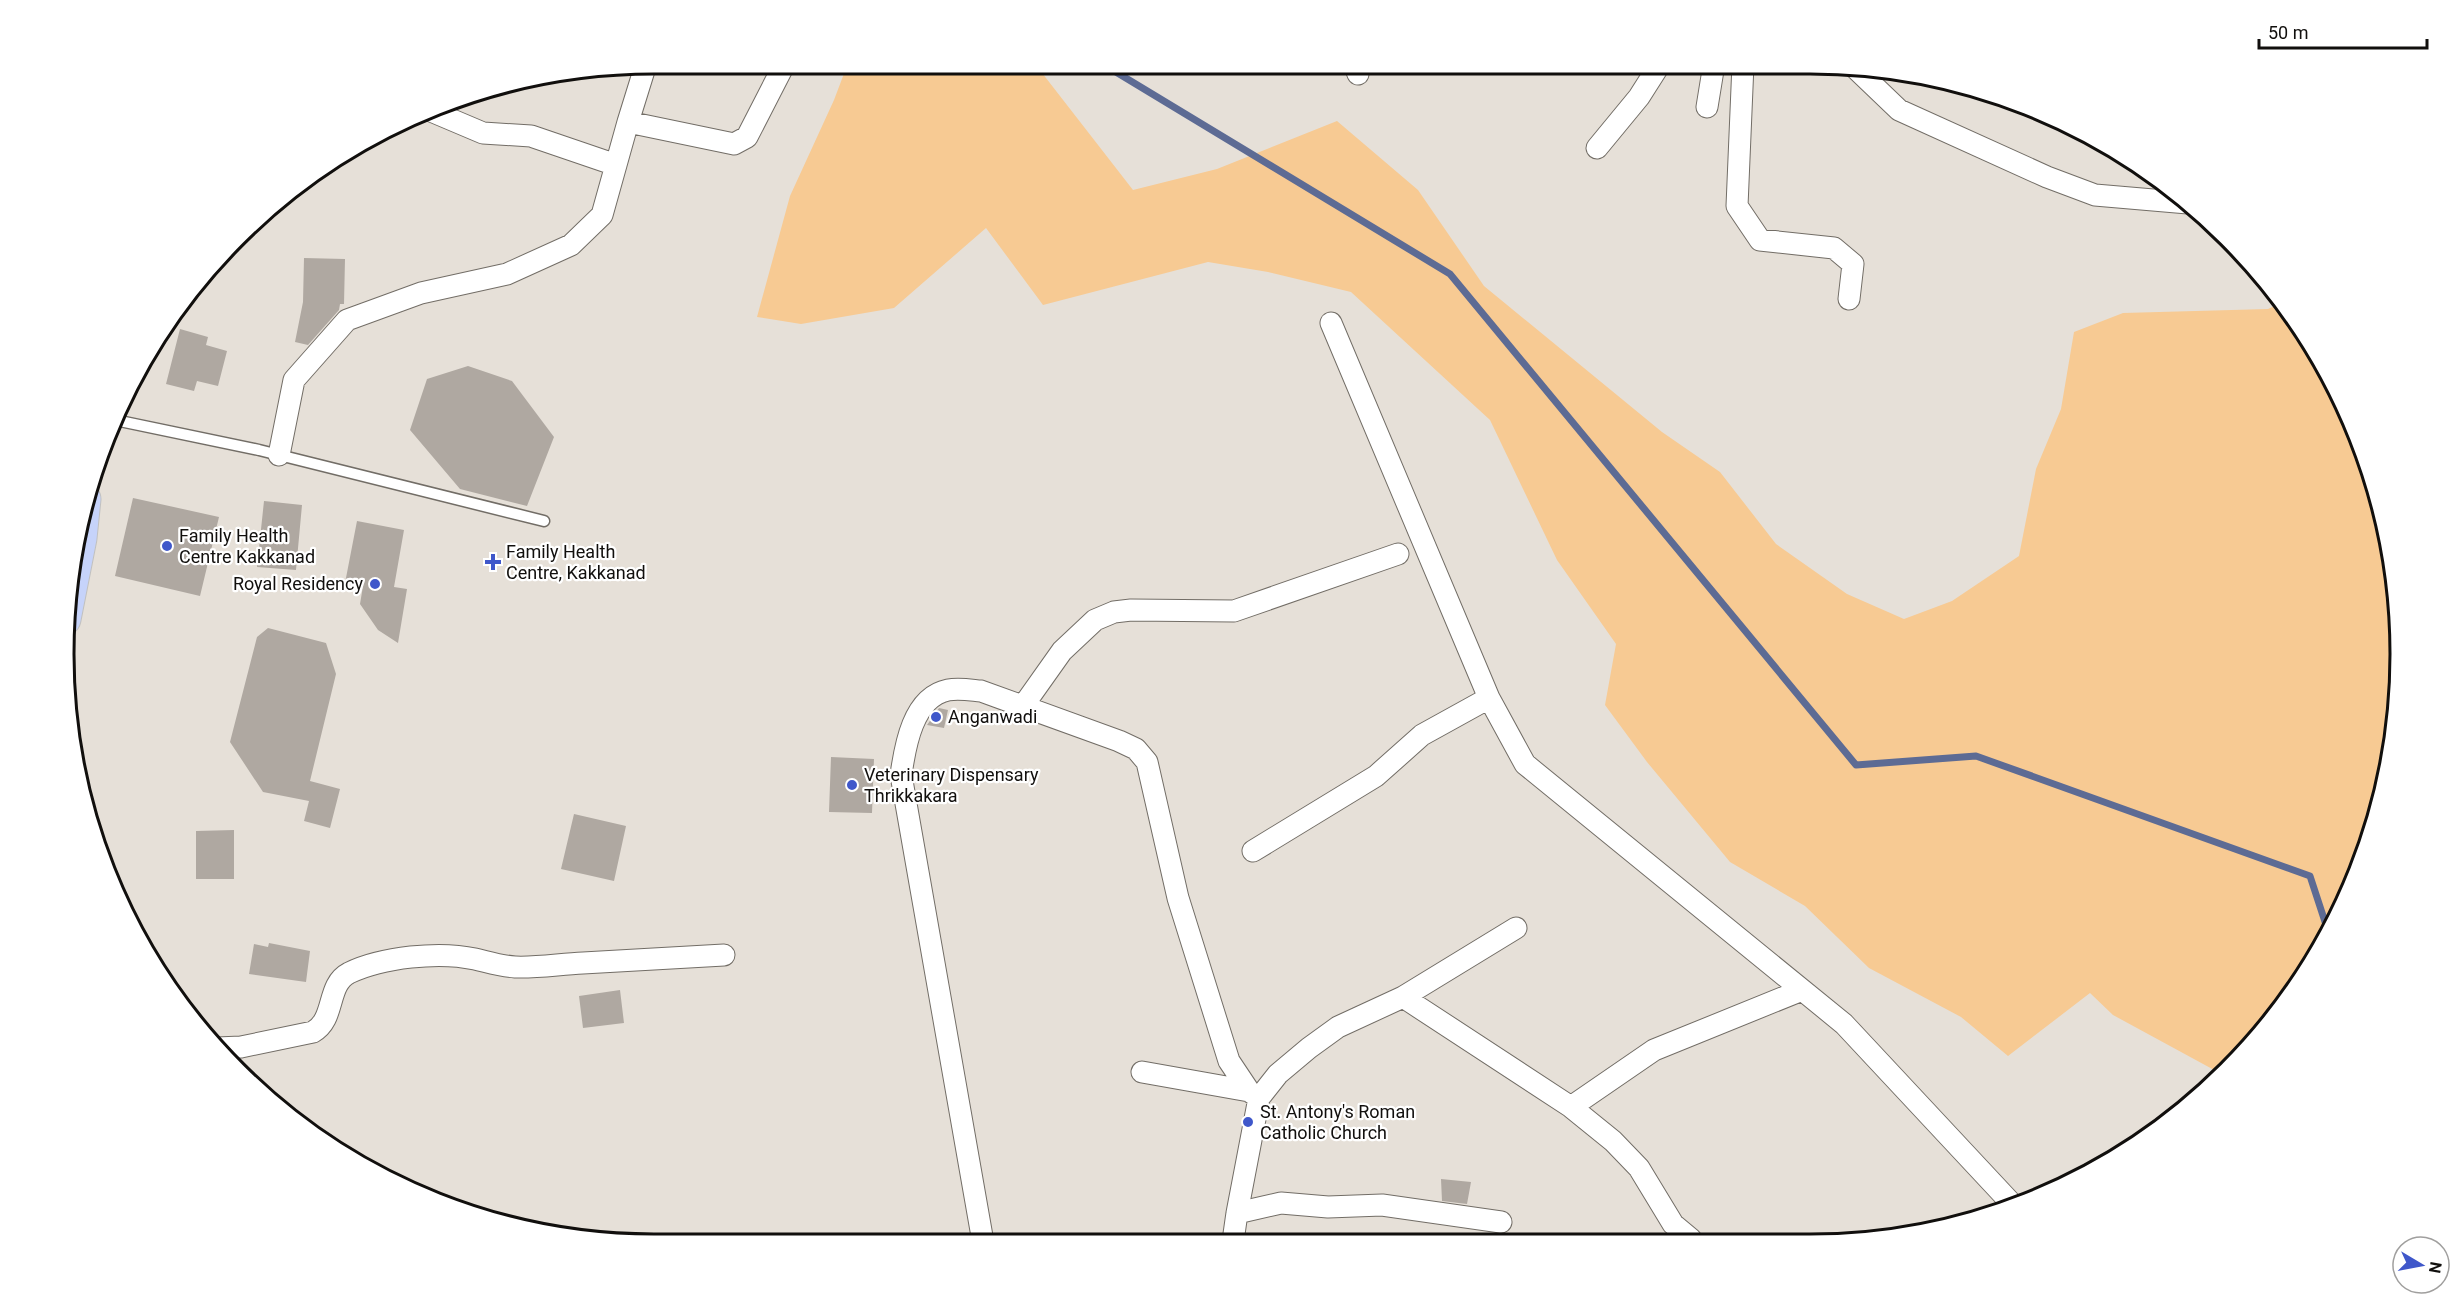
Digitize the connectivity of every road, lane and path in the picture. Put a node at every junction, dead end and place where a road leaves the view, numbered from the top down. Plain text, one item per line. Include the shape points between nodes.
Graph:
1 (643, 74) edge
2 (779, 74) edge
3 (1653, 74) edge
4 (1712, 74) edge
5 (1743, 74) edge
6 (1869, 77) edge
7 (1707, 107) dead end
8 (440, 115) edge
9 (628, 122) junction
10 (1598, 148) dead end
11 (616, 165) junction
12 (2172, 201) edge
13 (1849, 299) dead end
14 (1331, 323) dead end
15 (122, 422) edge
16 (279, 455) junction
17 (544, 521) dead end
18 (1398, 554) dead end
19 (1489, 698) junction
20 (1023, 706) junction
21 (1253, 851) dead end
22 (1516, 928) dead end
23 (724, 955) dead end
24 (1802, 990) junction
25 (1403, 997) junction
26 (228, 1048) edge
27 (1142, 1072) dead end
28 (1254, 1094) junction
29 (1571, 1107) junction
30 (2007, 1199) edge
31 (1237, 1213) junction
32 (1501, 1222) dead end
33 (982, 1234) edge
34 (1234, 1234) edge
35 (1685, 1234) edge

1 - 9 street
2 - 9 street via 747,137 734,144
3 - 10 street
4 - 7 street
5 - 13 street via 1737,206 1760,240 1834,248 1853,264
6 - 12 street via 1899,110 2048,177 2095,195
8 - 11 street via 483,133 531,136
9 - 11 street
11 - 16 street via 602,215 571,245 507,274 421,293 347,320 294,380
14 - 19 street
15 - 16 lane
16 - 17 lane
18 - 20 street via 1234,611 1114,612 1095,620 1062,651
19 - 21 street via 1422,735 1376,776
19 - 24 street via 1525,764
20 - 28 street via 1119,741 1136,749 1147,762 1178,898 1209,1000 1229,1061
20 - 33 street via 960,689 946,690 930,698 914,721 901,775
22 - 25 street
23 - 26 street via 515,967 457,956 384,962 340,980 321,1028
24 - 29 street via 1654,1050
24 - 30 street via 1844,1024
25 - 28 street via 1338,1028
25 - 29 street
27 - 28 street
28 - 31 street
29 - 35 street via 1639,1168 1673,1224
31 - 32 street via 1281,1203 1328,1207 1382,1205
31 - 34 street

